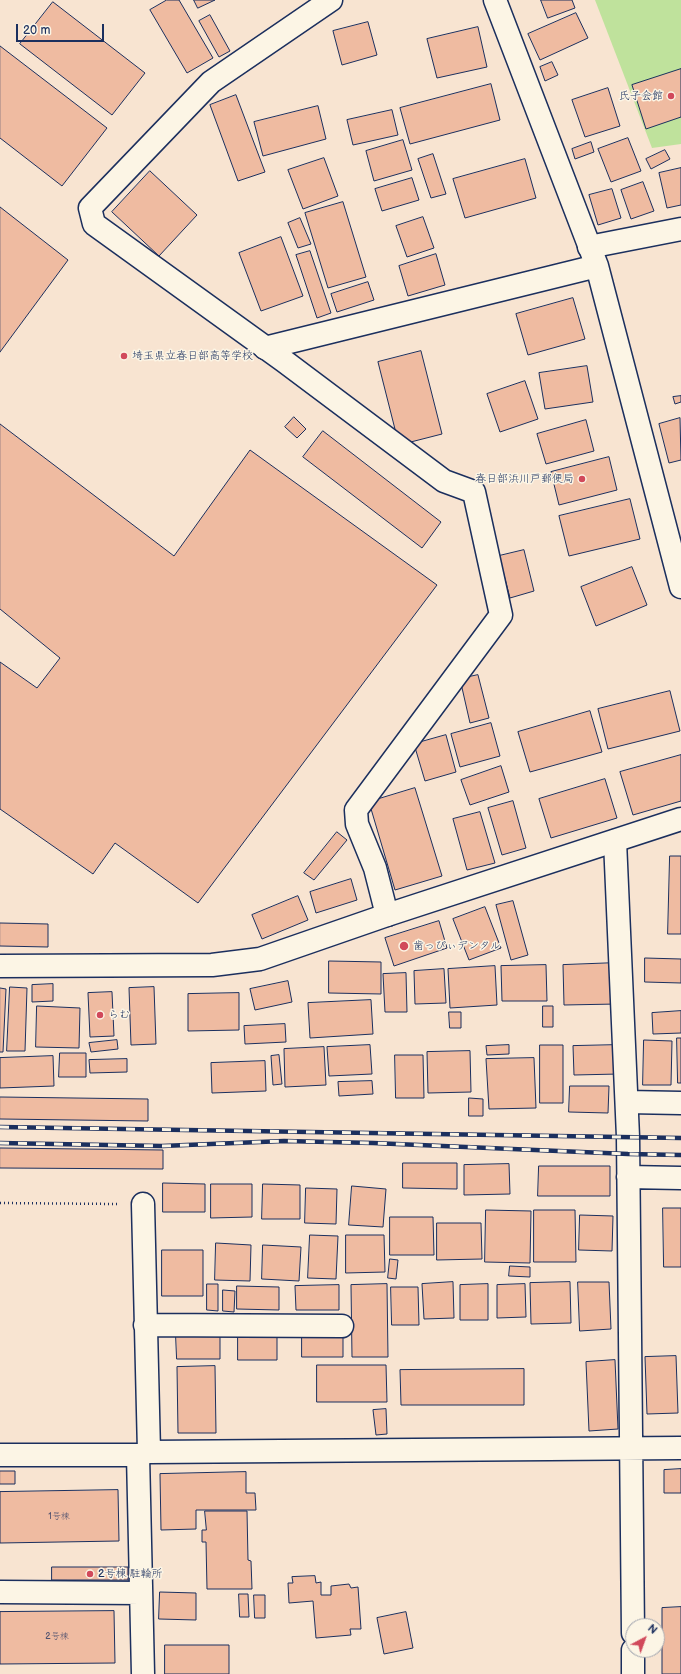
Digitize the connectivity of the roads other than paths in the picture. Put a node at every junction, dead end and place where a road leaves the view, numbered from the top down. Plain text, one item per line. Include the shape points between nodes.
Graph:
1 (331, 0) edge
2 (495, 0) edge
3 (681, 229) edge
4 (593, 257) junction
5 (265, 348) junction
6 (681, 587) edge
7 (681, 819) edge
8 (615, 841) junction
9 (387, 915) junction
10 (0, 966) edge
11 (626, 1102) junction
12 (681, 1103) edge
13 (628, 1177) junction
14 (681, 1178) edge
15 (143, 1204) road end
16 (145, 1325) junction
17 (342, 1326) dead end
18 (681, 1448) edge
19 (631, 1449) junction
20 (143, 1453) junction
21 (0, 1455) edge
22 (0, 1592) edge
23 (141, 1593) junction
24 (633, 1618) edge
25 (633, 1658) edge
26 (143, 1674) edge
27 (633, 1674) edge

1 - 5 street via 211,82 90,208 94,224
2 - 4 street
3 - 4 street
4 - 5 street
4 - 6 street
5 - 9 street via 444,481 474,492 492,571 501,615 356,810 357,824 374,868
7 - 8 street
8 - 9 street
8 - 11 street
9 - 10 street via 260,959 212,966
11 - 12 street
11 - 13 street
13 - 14 street
13 - 19 street
15 - 16 street
16 - 17 street
16 - 20 street
18 - 19 street
19 - 20 street
19 - 24 street
20 - 21 street
20 - 23 street
22 - 23 street
23 - 26 street
25 - 27 street

